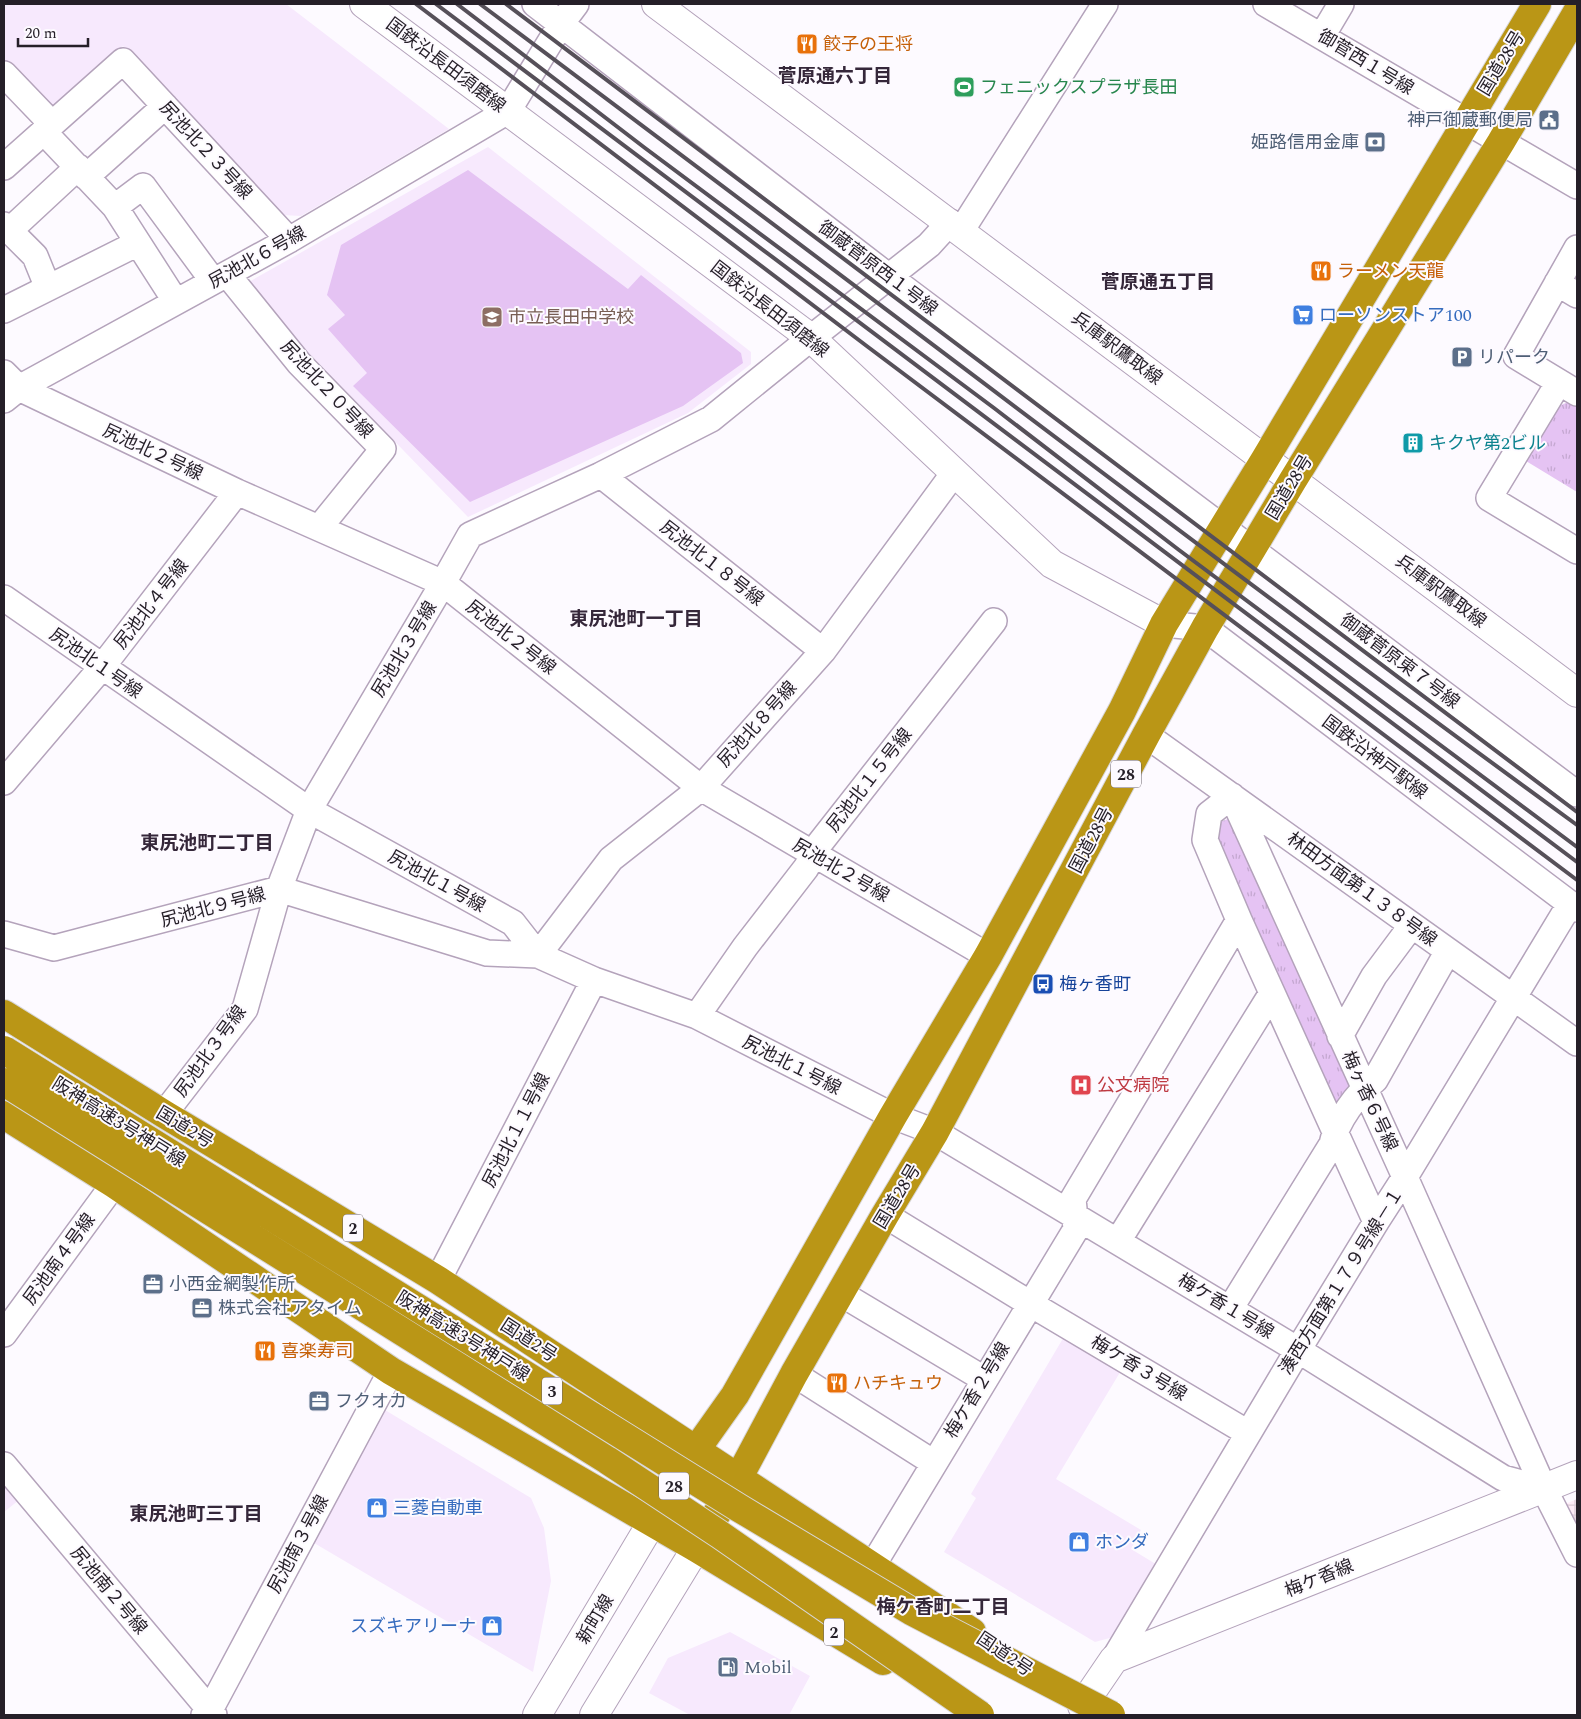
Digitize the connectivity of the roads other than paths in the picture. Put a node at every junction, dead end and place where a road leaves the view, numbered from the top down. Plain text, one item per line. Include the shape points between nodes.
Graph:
1 (364, 4) edge
2 (535, 4) edge
3 (576, 4) edge
4 (1105, 4) edge
5 (1266, 4) edge
6 (1341, 4) edge
7 (1536, 4) edge
8 (663, 6) edge
9 (1577, 12) edge
10 (561, 24) junction
11 (1322, 36) junction
12 (4, 74) edge
13 (165, 106) junction
14 (508, 111) junction
15 (1466, 121) junction
16 (48, 128) junction
17 (1501, 142) junction
18 (4, 167) edge
19 (82, 172) junction
20 (1577, 186) edge
21 (115, 207) junction
22 (955, 226) junction
23 (6, 228) edge
24 (289, 240) junction
25 (138, 243) junction
26 (1577, 248) edge
27 (888, 276) junction
28 (220, 278) junction
29 (48, 288) junction
30 (1567, 289) edge
31 (176, 302) junction
32 (4, 310) edge
33 (810, 338) junction
34 (9, 387) edge
35 (1568, 387) edge
36 (1265, 459) junction
37 (954, 473) junction
38 (602, 475) junction
39 (1293, 480) junction
40 (237, 492) junction
41 (319, 528) junction
42 (1223, 528) junction
43 (1252, 549) junction
44 (1577, 551) edge
45 (443, 583) junction
46 (4, 598) edge
47 (994, 621) dead end
48 (1164, 624) junction
49 (1205, 628) junction
50 (823, 651) junction
51 (102, 667) junction
52 (1577, 693) edge
53 (1146, 735) junction
54 (4, 782) edge
55 (701, 788) junction
56 (1577, 794) edge
57 (1232, 796) junction
58 (309, 810) junction
59 (814, 854) junction
60 (278, 889) junction
61 (1574, 907) edge
62 (1239, 920) junction
63 (1412, 925) junction
64 (4, 934) edge
65 (1448, 951) junction
66 (538, 955) junction
67 (988, 956) junction
68 (594, 980) junction
69 (1272, 993) junction
70 (1514, 997) junction
71 (4, 1014) edge
72 (697, 1016) junction
73 (1340, 1036) junction
74 (1577, 1043) edge
75 (4, 1050) edge
76 (4, 1082) edge
77 (1364, 1088) junction
78 (164, 1114) junction
79 (4, 1115) edge
80 (893, 1116) junction
81 (1334, 1130) junction
82 (935, 1132) junction
83 (1406, 1177) junction
84 (114, 1184) junction
85 (885, 1215) junction
86 (1074, 1215) junction
87 (1376, 1222) junction
88 (1118, 1241) junction
89 (438, 1280) junction
90 (840, 1293) junction
91 (1029, 1303) junction
92 (1230, 1309) junction
93 (4, 1334) edge
94 (1298, 1350) junction
95 (391, 1371) junction
96 (794, 1374) junction
97 (984, 1379) junction
98 (1248, 1433) junction
99 (696, 1450) junction
100 (934, 1463) junction
101 (4, 1465) edge
102 (1577, 1475) edge
103 (739, 1477) junction
104 (1544, 1489) junction
105 (652, 1522) junction
106 (696, 1548) junction
107 (1577, 1554) edge
108 (873, 1565) junction
109 (1114, 1659) junction
110 (1088, 1710) edge
111 (209, 1713) edge
112 (970, 1714) edge
113 (537, 1715) edge
114 (594, 1715) edge
115 (1111, 1715) edge

1 - 14 street, 国鉄沿長田須磨線
2 - 10 street, 御蔵菅原西１号線
3 - 10 street
4 - 22 street, 尻池北３号線
5 - 11 street, 御菅西１号線
6 - 11 street
7 - 15 highway, 国道28号 / 28
8 - 22 street, 兵庫駅鷹取線
9 - 17 highway, 国道28号 / 28
10 - 14 street
10 - 27 street, 御蔵菅原西１号線
11 - 15 street, 御菅西１号線
12 - 16 street
13 - 16 street, 尻池北２３号線 via 123,61
13 - 19 street
13 - 24 street, 尻池北２３号線
14 - 24 street, 尻池北６号線
14 - 33 street, 国鉄沿長田須磨線
15 - 17 street, 御菅西１号線
15 - 36 highway, 国道28号 / 28
16 - 18 street
16 - 19 street
17 - 20 street, 御菅西１号線
17 - 39 highway, 国道28号 / 28
19 - 21 street
19 - 23 street
21 - 25 street
21 - 28 street via 143,186
22 - 27 street, 尻池北３号線
22 - 36 street, 兵庫駅鷹取線
23 - 29 street via 35,256
24 - 28 street, 尻池北６号線
25 - 29 street
25 - 31 street
26 - 30 street
27 - 33 street, 尻池北３号線
27 - 42 street, 御蔵菅原西１号線
28 - 31 street, 尻池北６号線
28 - 41 street, 尻池北２０号線 via 383,449
29 - 32 street
30 - 35 street via 1516,356
31 - 34 street, 尻池北６号線
33 - 37 street, 国鉄沿長田須磨線
33 - 38 street, 尻池北３号線 via 711,419
34 - 40 street, 尻池北２号線
35 - 44 street via 1489,498
36 - 39 street, 兵庫駅鷹取線
36 - 42 highway, 国道28号 / 28
37 - 48 street, 国鉄沿長田須磨線 via 1052,564
37 - 50 street, 尻池北８号線
38 - 45 street, 尻池北３号線 via 470,535
38 - 50 street, 尻池北１８号線
39 - 43 highway, 国道28号 / 28
39 - 52 street, 兵庫駅鷹取線
40 - 41 street, 尻池北２号線
40 - 51 street, 尻池北４号線
41 - 45 street, 尻池北２号線
42 - 43 street, 御蔵菅原東７号線
42 - 48 highway, 国道28号 / 28
43 - 49 highway, 国道28号 / 28
43 - 56 street, 御蔵菅原東７号線
45 - 55 street, 尻池北２号線
45 - 58 street, 尻池北３号線
46 - 51 street, 尻池北１号線
47 - 59 street, 尻池北１５号線
48 - 49 street
48 - 67 highway, 国道28号 / 28 via 1122,711
49 - 53 highway, 国道28号 / 28
49 - 61 street, 国鉄沿神戸駅線
50 - 55 street, 尻池北８号線
51 - 54 street, 尻池北４号線
51 - 58 street, 尻池北１号線
53 - 57 street, 林田方面第１３８号線
53 - 82 highway, 国道28号 / 28
55 - 59 street, 尻池北２号線
55 - 66 street, 尻池北８号線 via 612,859
57 - 62 street via 1209,814 1205,840
57 - 63 street, 林田方面第１３８号線
57 - 73 street, 梅ヶ香６号線
58 - 60 street, 尻池北３号線
58 - 66 street, 尻池北１号線 via 512,923
59 - 67 street, 尻池北２号線
59 - 72 street, 尻池北１５号線
60 - 64 street, 尻池北９号線 via 54,948
60 - 66 street, 尻池北９号線 via 487,953
60 - 78 street, 尻池北３号線 via 245,1009
61 - 70 street, 湊西方面第１７９号線－１
62 - 69 street
62 - 86 street, 梅ケ香２号線 via 1073,1199
63 - 65 street, 林田方面第１３８号線
63 - 73 street via 1374,976
65 - 70 street, 林田方面第１３８号線
65 - 77 street via 1375,1080
66 - 68 street, 尻池北１号線
67 - 80 highway, 国道28号 / 28
68 - 72 street, 尻池北１号線
68 - 89 street, 尻池北１１号線
69 - 81 street
69 - 88 street
70 - 74 street, 林田方面第１３８号線
70 - 83 street, 湊西方面第１７９号線－１
71 - 78 highway, 国道2号 / 2
72 - 80 street, 尻池北１号線
73 - 77 street, 梅ヶ香６号線
75 - 115 highway, 阪神高速3号神戸線 / 3, bridge via 771,1527 911,1611
76 - 112 highway, 阪神高速3号神戸線 / 3, bridge via 607,1460 719,1534
77 - 81 street
77 - 83 street, 梅ヶ香６号線
78 - 89 highway, 国道2号 / 2
79 - 84 highway, 2
80 - 82 street, 尻池北１号線
80 - 99 highway, 国道28号 / 28 via 735,1395
81 - 87 street
81 - 92 street via 1332,1144
82 - 85 highway, 国道28号 / 28
82 - 86 street, 梅ケ香１号線
83 - 87 street, 湊西方面第１７９号線－１
83 - 104 street, 梅ヶ香６号線
84 - 93 street, 尻池南４号線
84 - 95 highway, 2
85 - 90 highway, 国道28号 / 28
85 - 91 street, 梅ケ香３号線
86 - 88 street, 梅ケ香１号線
86 - 91 street, 梅ケ香２号線 via 1076,1229
87 - 94 street, 湊西方面第１７９号線－１
88 - 92 street, 梅ケ香１号線
89 - 99 highway, 国道2号 / 2
90 - 96 highway, 国道28号 / 28
90 - 97 street
91 - 97 street, 梅ケ香２号線
91 - 98 street, 梅ケ香３号線
92 - 94 street, 梅ケ香１号線
94 - 98 street, 湊西方面第１７９号線－１
94 - 104 street, 梅ケ香１号線 via 1503,1478
95 - 105 highway, 2
95 - 111 street, 尻池南３号線
96 - 100 street
96 - 103 highway, 国道28号 / 28
97 - 100 street, 梅ケ香２号線
98 - 109 street, 湊西方面第１７９号線－１
99 - 103 highway, 国道2号 / 2
99 - 105 highway, 国道28号 / 28
100 - 108 street, 梅ケ香２号線
101 - 111 street, 尻池南２号線
102 - 104 street, 梅ケ香線
103 - 106 highway, 国道28号 / 28
103 - 108 highway, 国道2号 / 2
104 - 107 street, 梅ヶ香６号線
104 - 109 street, 梅ケ香線
105 - 106 highway, 2
105 - 113 street, 新町線
106 - 112 highway, 2
106 - 114 street
108 - 110 highway, 国道2号 / 2
109 - 110 street

